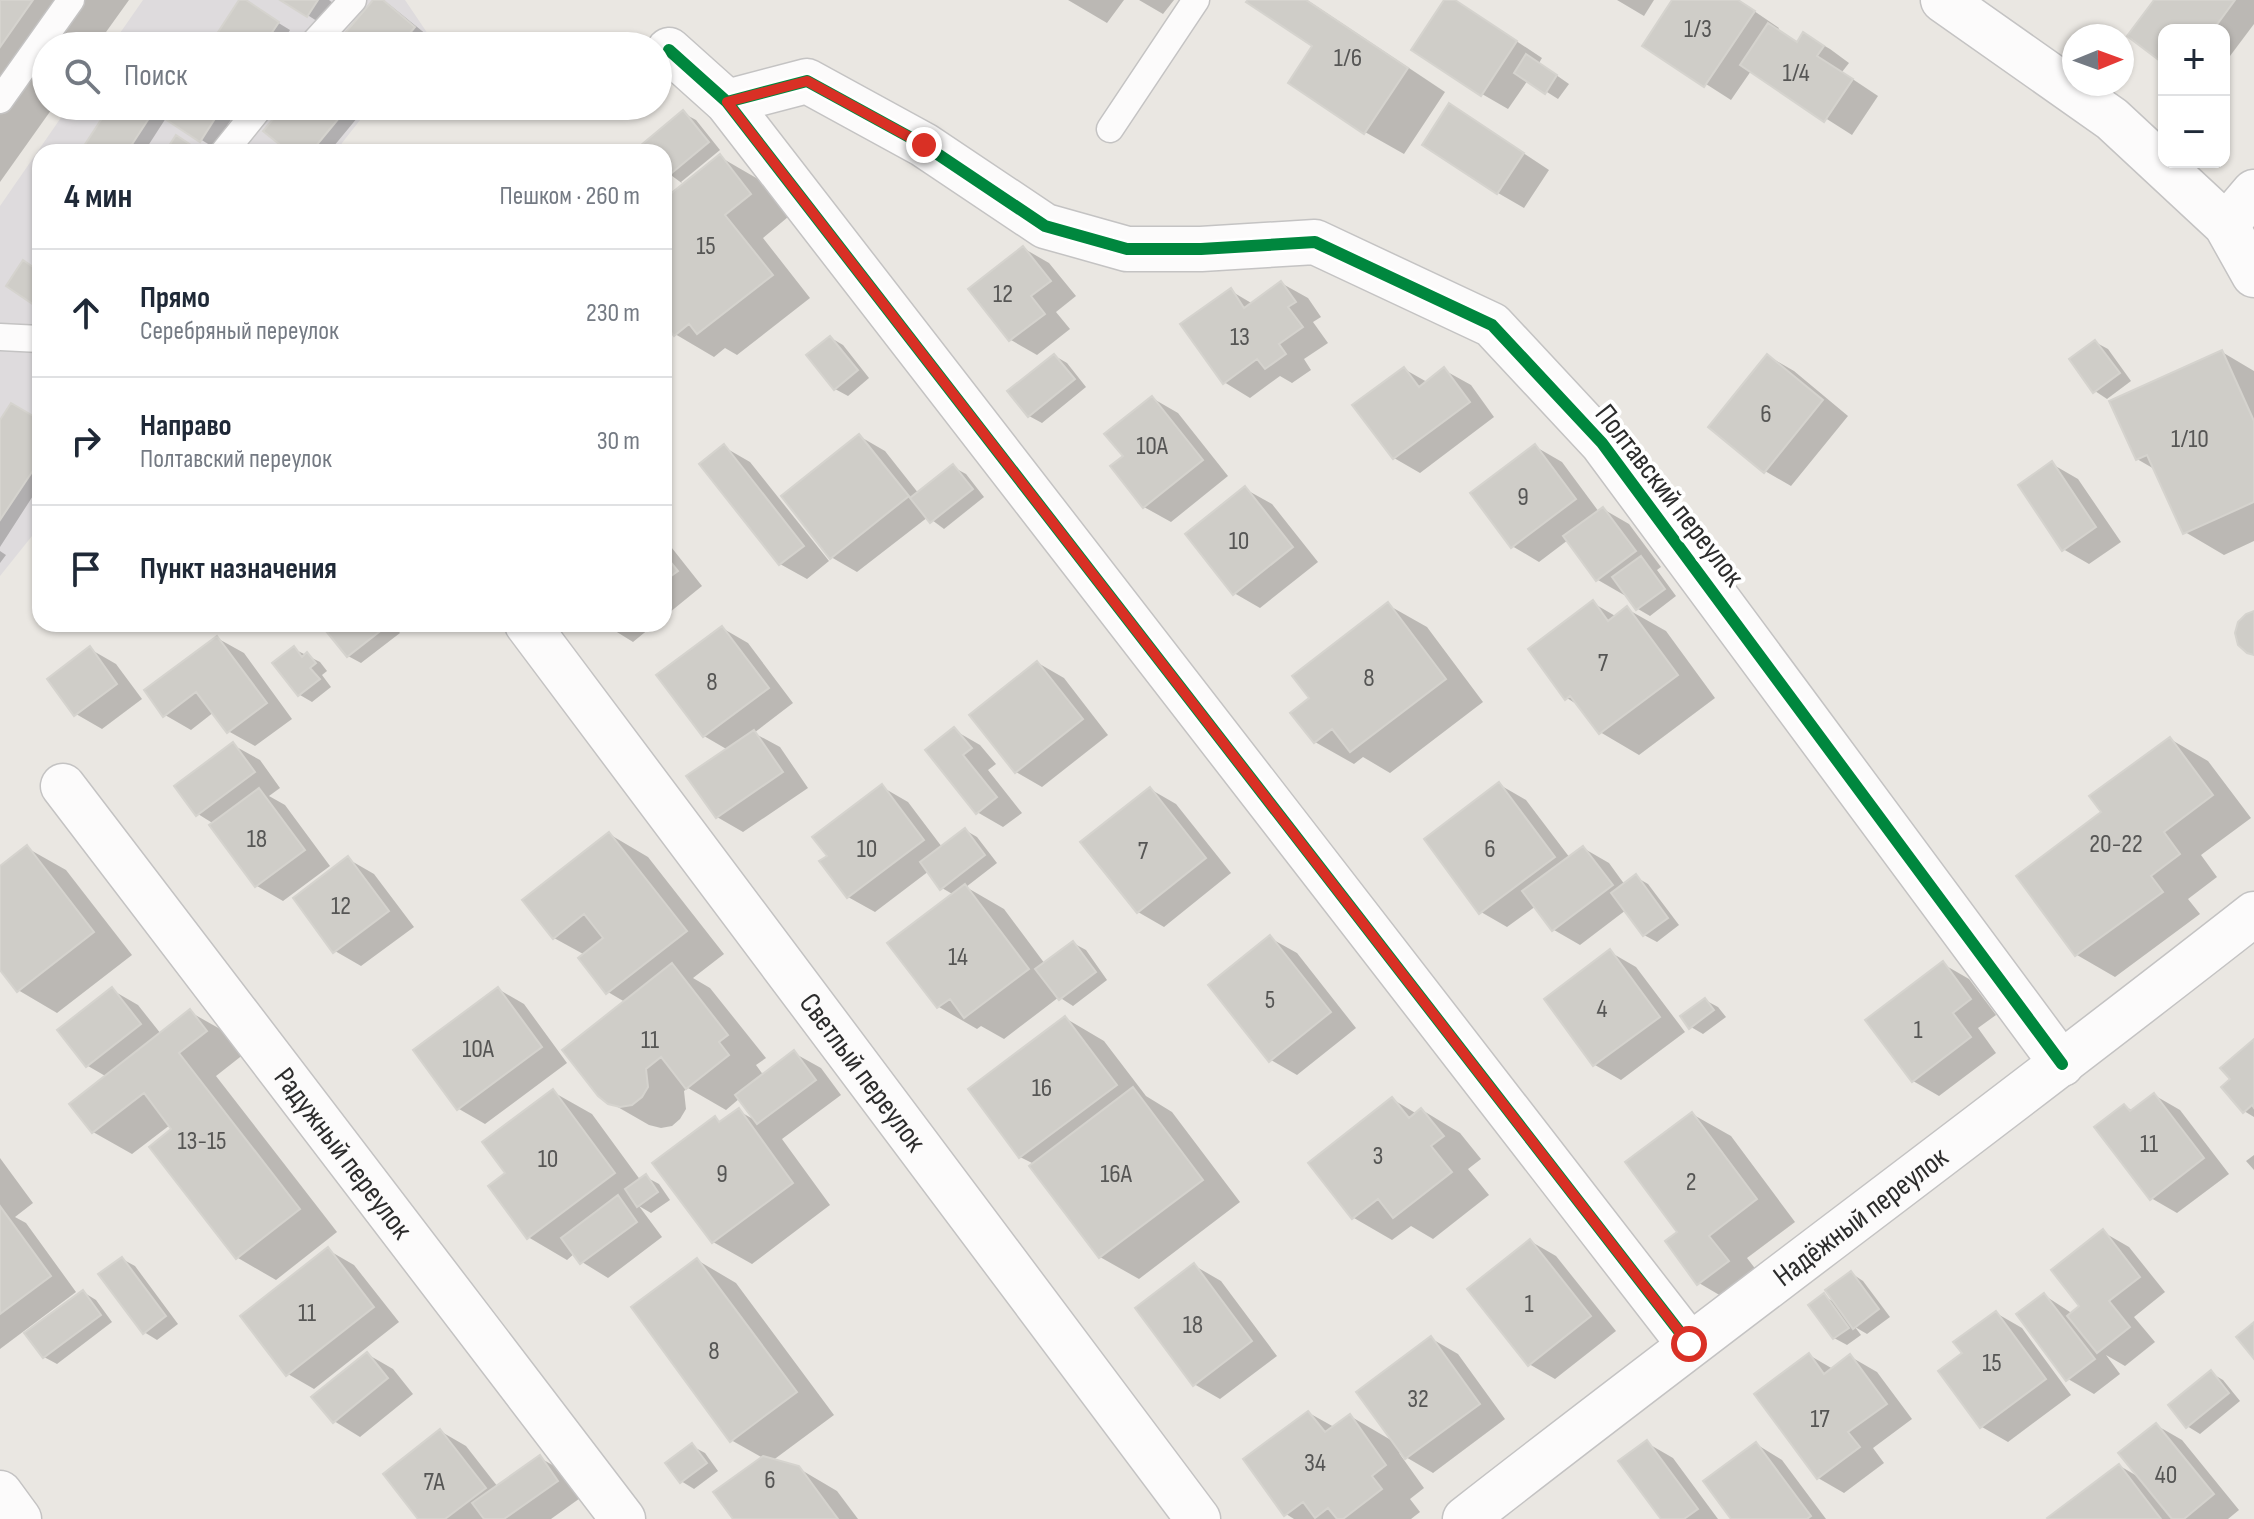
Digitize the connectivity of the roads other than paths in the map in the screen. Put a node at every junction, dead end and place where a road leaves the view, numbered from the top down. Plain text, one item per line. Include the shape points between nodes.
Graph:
1 (71, 0) edge
2 (353, 0) edge
3 (1196, 0) edge
4 (1943, 0) edge
5 (48, 32) edge
6 (324, 32) edge
7 (672, 53) edge
8 (32, 55) edge
9 (0, 100) edge
10 (727, 102) junction
11 (250, 120) edge
12 (1110, 129) dead end
13 (230, 144) edge
14 (2254, 192) edge
15 (2226, 225) junction
16 (2254, 275) edge
17 (0, 337) edge
18 (32, 339) edge
19 (533, 632) edge
20 (63, 786) dead end
21 (2254, 914) edge
22 (2062, 1064) junction
23 (1689, 1344) junction
24 (0, 1493) edge
25 (19, 1519) edge
26 (623, 1519) edge
27 (1198, 1519) edge
28 (1465, 1519) edge

1 - 5 lane
2 - 6 lane
3 - 12 lane
4 - 15 street via 2112,119
7 - 10 street
8 - 9 lane
10 - 22 street, Полтавский переулок via 807,81 924,145 1045,226 1127,249 1315,242 1492,325 1602,443
10 - 23 street
11 - 13 lane
14 - 15 street
15 - 16 street
17 - 18 lane
19 - 27 street, Светлый переулок
20 - 26 street, Радужный переулок
21 - 22 street, Надёжный переулок
22 - 23 street, Надёжный переулок
23 - 28 street, Надёжный переулок
24 - 25 street

